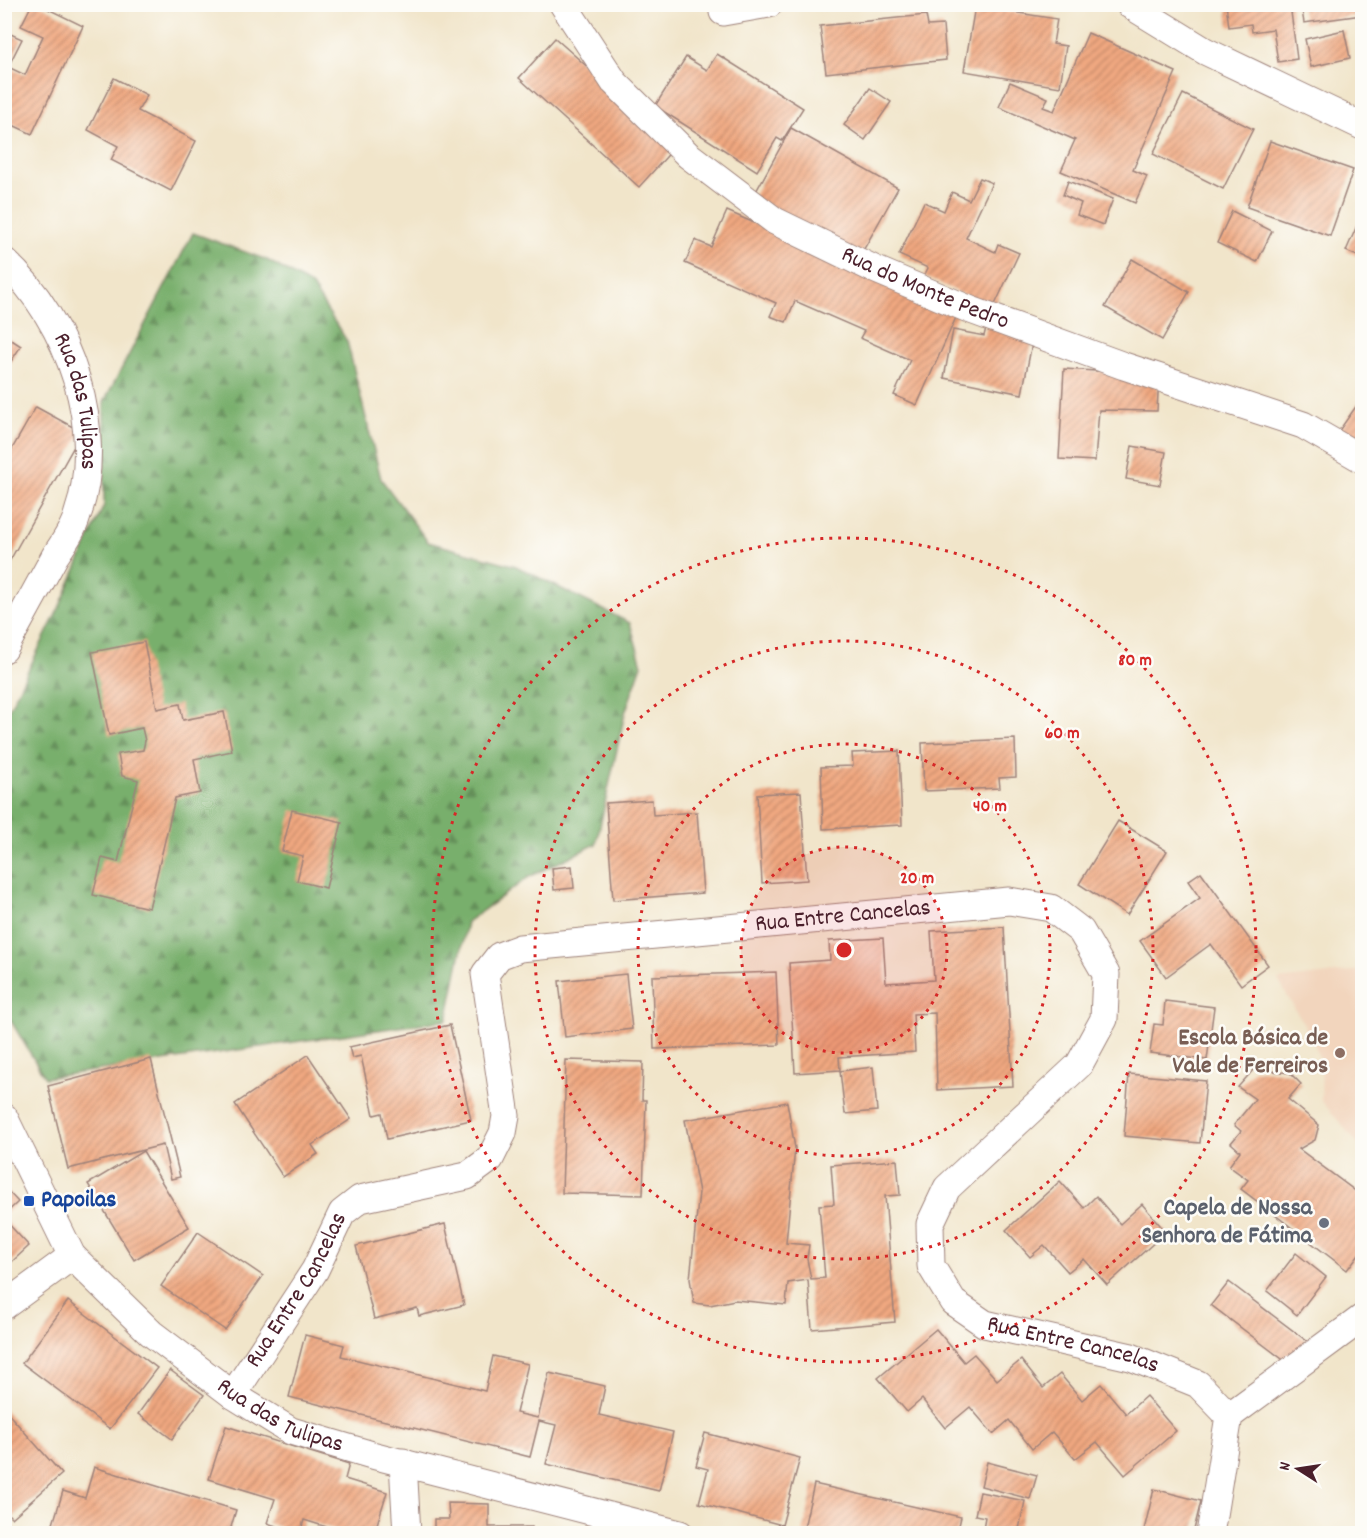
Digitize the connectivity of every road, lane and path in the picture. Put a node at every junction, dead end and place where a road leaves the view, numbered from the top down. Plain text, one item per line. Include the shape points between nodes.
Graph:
1 (562, 4) edge
2 (769, 4) edge
3 (1129, 5) edge
4 (723, 12) dead end
5 (1362, 126) edge
6 (4, 261) edge
7 (1362, 459) edge
8 (4, 649) edge
9 (4, 1117) edge
10 (72, 1256) junction
11 (4, 1306) edge
12 (1362, 1318) edge
13 (233, 1395) junction
14 (1229, 1416) junction
15 (403, 1462) junction
16 (407, 1533) edge
17 (680, 1533) edge
18 (1210, 1533) edge

1 - 7 street, Rua do Monte Pedro via 614,82 688,155 776,221 971,310 1303,425
2 - 4 street
3 - 5 street via 1205,51
6 - 8 street, Rua das Tulipas via 40,304 69,351 85,415 90,460 77,517
9 - 10 street, Rua das Tulipas
10 - 11 street
10 - 13 street, Rua das Tulipas via 151,1333
12 - 14 street
13 - 14 street, Rua Entre Cancelas via 315,1270 342,1213 360,1199 467,1176 490,1159 503,1133 506,1116 485,974 499,956 520,948 1009,901 1051,908 1081,931 1106,974 1104,1019 1079,1065 947,1188 930,1224 931,1266 953,1302 985,1324 1131,1358 1198,1384
13 - 15 street, Rua das Tulipas via 291,1431
14 - 18 street
15 - 16 street
15 - 17 street, Rua das Tulipas

